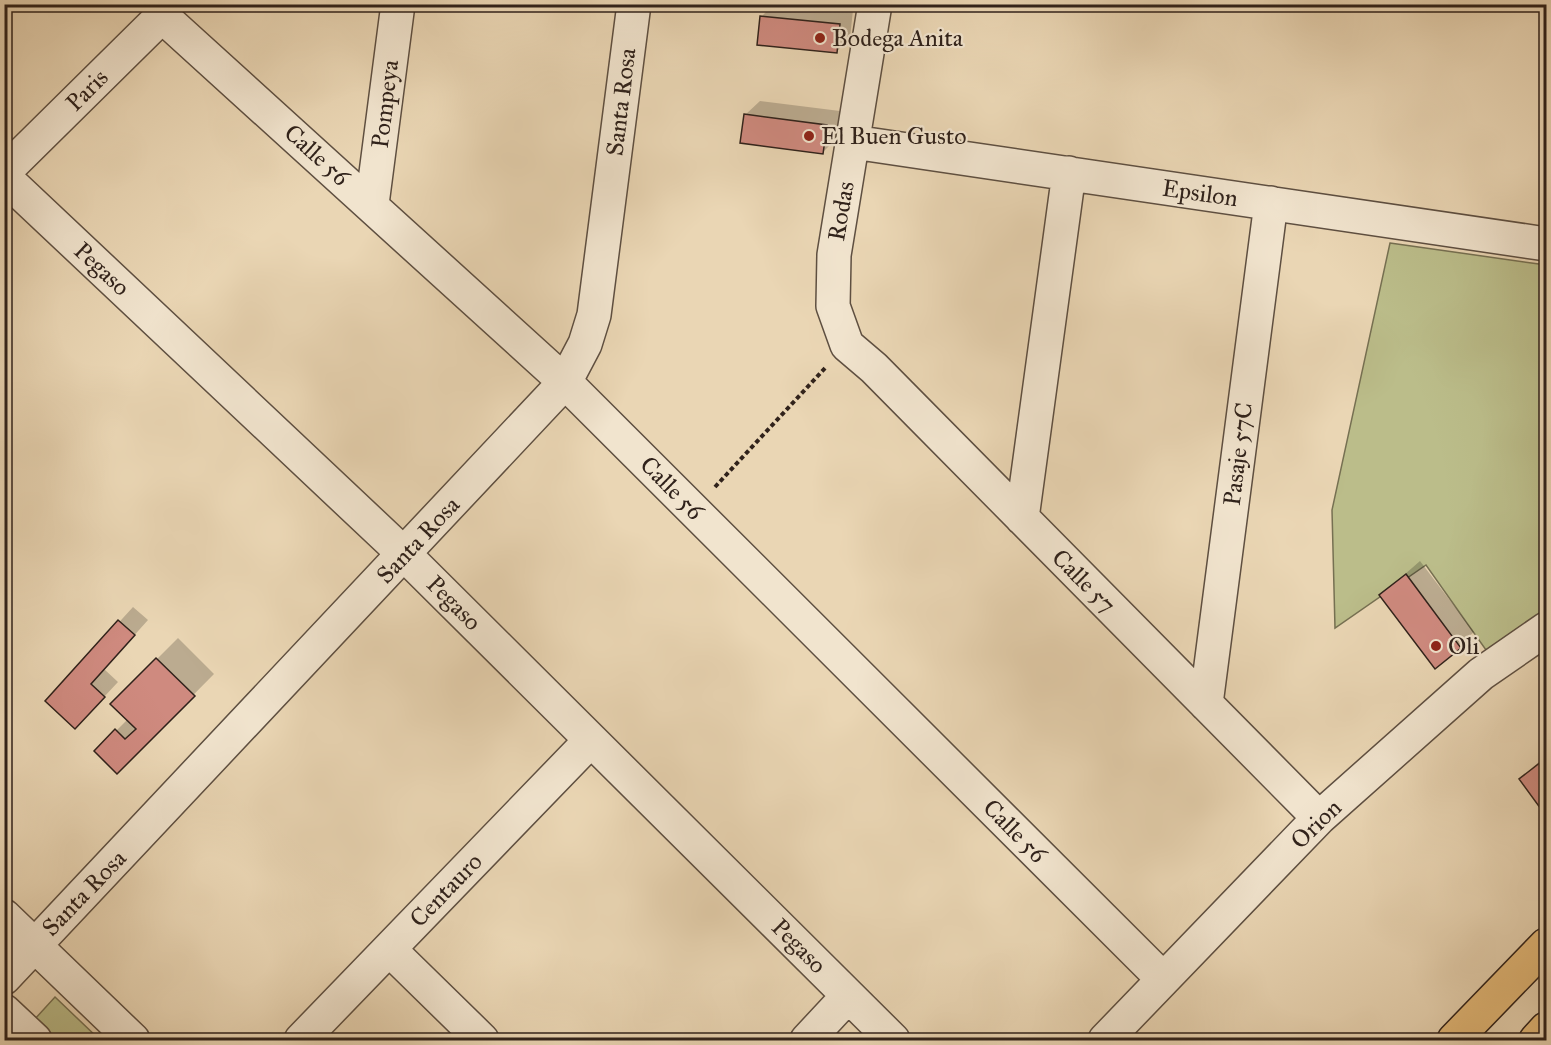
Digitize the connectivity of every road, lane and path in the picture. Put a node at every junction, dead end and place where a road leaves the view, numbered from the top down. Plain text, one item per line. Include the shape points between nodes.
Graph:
1 (398, 4) edge
2 (634, 4) edge
3 (875, 4) edge
4 (162, 10) edge
5 (853, 142) junction
6 (4, 172) edge
7 (1069, 173) junction
8 (4, 177) edge
9 (1271, 203) junction
10 (372, 204) junction
11 (1546, 243) edge
12 (848, 345) junction
13 (565, 382) junction
14 (693, 510) junction
15 (1022, 518) junction
16 (404, 554) junction
17 (1546, 629) edge
18 (1206, 704) junction
19 (591, 740) junction
20 (1319, 818) junction
21 (4, 916) edge
22 (35, 944) junction
23 (1546, 945) edge
24 (389, 950) junction
25 (4, 978) edge
26 (1163, 979) junction
27 (848, 996) junction
28 (4, 1011) edge
29 (1546, 1029) edge
30 (35, 1041) edge
31 (133, 1041) edge
32 (301, 1041) edge
33 (482, 1041) edge
34 (807, 1041) edge
35 (893, 1041) edge
36 (1105, 1041) edge
37 (1454, 1041) edge
38 (1536, 1041) edge

1 - 10 street, Pompeya
2 - 13 street, Santa Rosa via 594,315 585,344
3 - 5 street, Rodas
4 - 6 street, Paris
4 - 10 street, Calle 56
5 - 7 street, Epsilon
5 - 12 street, Rodas via 833,265 833,306
7 - 9 street, Epsilon
7 - 15 street
8 - 16 street, Pegaso
9 - 11 street, Epsilon
9 - 18 street, Pasaje 57C
10 - 13 street, Calle 56
12 - 14 path
12 - 15 street, Calle 57
13 - 14 street, Calle 56
13 - 16 street, Santa Rosa
14 - 26 street, Calle 56
15 - 18 street, Calle 57
16 - 19 street, Pegaso
16 - 22 street, Santa Rosa
17 - 20 street, Orion via 1481,674
18 - 20 street, Calle 57
19 - 24 street, Centauro
19 - 27 street, Pegaso
20 - 26 street, Orion
21 - 22 street
22 - 25 street, Santa Rosa
22 - 31 street
23 - 37 main road
24 - 32 street, Centauro
24 - 33 street
26 - 36 street, Orion
27 - 34 street
27 - 35 street, Pegaso
28 - 30 street
29 - 38 main road

